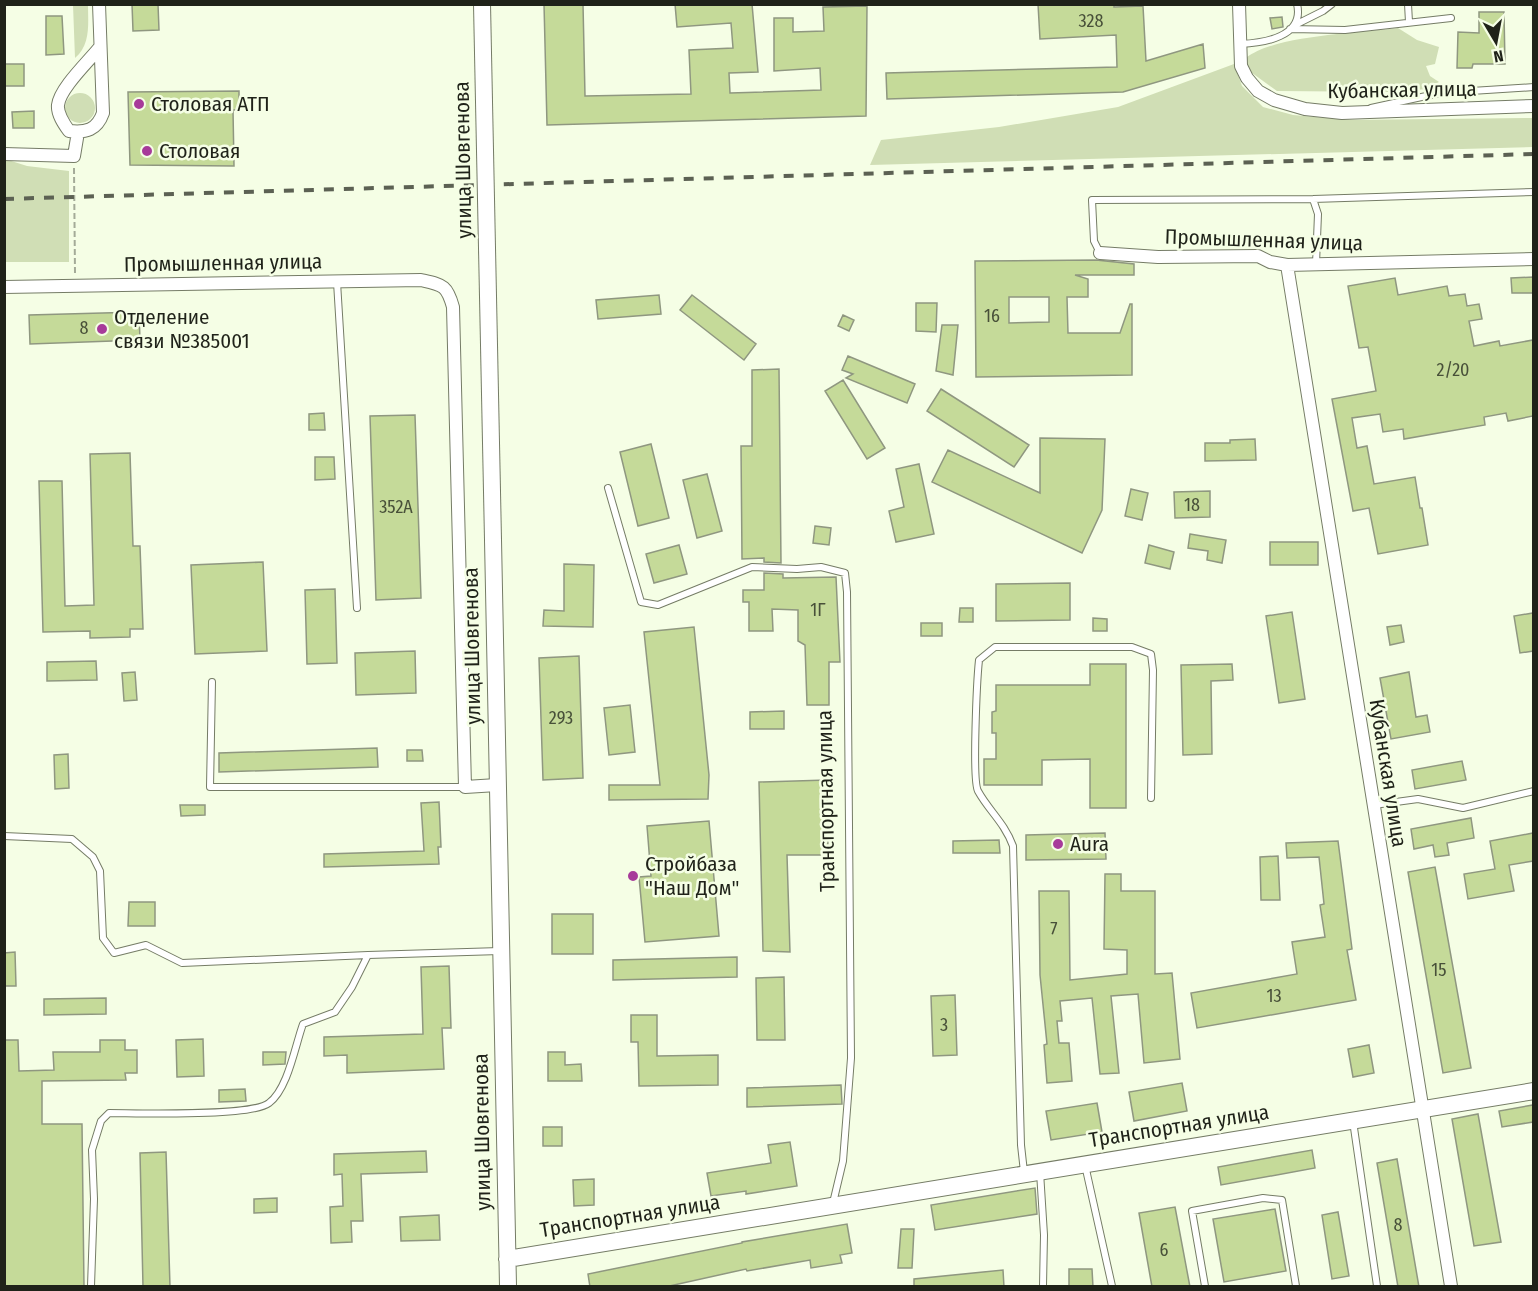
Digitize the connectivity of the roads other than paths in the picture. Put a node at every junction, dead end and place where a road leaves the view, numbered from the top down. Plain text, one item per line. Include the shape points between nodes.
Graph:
1 (99, 4) edge
2 (482, 4) edge
3 (1239, 4) edge
4 (1297, 4) edge
5 (1332, 4) edge
6 (1408, 4) edge
7 (1451, 18) dead end
8 (1409, 22) junction
9 (1292, 27) junction
10 (1241, 44) junction
11 (100, 47) junction
12 (1533, 87) edge
13 (1533, 106) edge
14 (1353, 112) junction
15 (78, 132) junction
16 (4, 154) edge
17 (1533, 192) edge
18 (1313, 199) junction
19 (1101, 253) joint
20 (1533, 259) edge
21 (1316, 264) junction
22 (1287, 265) junction
23 (337, 281) junction
24 (4, 287) edge
25 (608, 488) dead end
26 (357, 608) dead end
27 (212, 682) dead end
28 (497, 785) junction
29 (465, 787) junction
30 (1533, 791) edge
31 (1151, 798) dead end
32 (1374, 805) junction
33 (4, 836) edge
34 (501, 951) junction
35 (368, 955) junction
36 (1533, 1090) edge
37 (1422, 1109) junction
38 (1353, 1121) junction
39 (1085, 1165) junction
40 (1032, 1173) junction
41 (832, 1206) junction
42 (507, 1259) junction
43 (91, 1287) edge
44 (508, 1287) edge
45 (1043, 1287) edge
46 (1112, 1287) edge
47 (1205, 1287) edge
48 (1296, 1287) edge
49 (1377, 1287) edge
50 (1451, 1287) edge

1 - 11 street
2 - 28 street, улица Шовгенова, bridge
3 - 10 street, Кубанская улица
4 - 9 lane via 1298,17
5 - 9 lane
6 - 8 lane
7 - 8 lane
8 - 9 lane via 1345,30
9 - 10 lane via 1274,40
10 - 14 street, Кубанская улица via 1241,66 1247,78 1274,100 1305,109
11 - 15 street via 103,113 99,123
11 - 15 street via 63,92 58,106 62,122 69,131
12 - 14 lane via 1440,93
13 - 14 street, Кубанская улица
15 - 16 street via 74,156
17 - 18 lane
18 - 19 lane via 1092,200 1094,241
18 - 21 lane via 1318,214
19 - 22 street, Промышленная улица via 1258,256
20 - 21 street, Промышленная улица
21 - 22 street, Промышленная улица
22 - 32 street, Кубанская улица
23 - 24 street, Промышленная улица
23 - 26 lane
23 - 29 street, Промышленная улица via 421,280 441,284 449,292 453,308
25 - 41 lane, Транспортная улица via 641,602 658,604 752,567 821,567 845,573 851,1058 843,1161
27 - 29 lane via 210,787
28 - 29 street
28 - 34 street, улица Шовгенова
30 - 32 lane via 1462,808 1418,798
31 - 40 lane via 1151,654 1132,647 995,647 979,660 976,789 1007,830 1013,846 1021,1145
32 - 37 street, Кубанская улица
33 - 35 lane via 72,839 93,857 100,871 103,938 114,953 146,945 182,963
34 - 35 lane
34 - 42 street, улица Шовгенова
35 - 43 lane via 335,1012 303,1024 282,1088 268,1104 238,1112 109,1113 101,1121 92,1150
36 - 37 street, Транспортная улица
37 - 38 street, Транспортная улица
37 - 50 street, Кубанская улица
38 - 39 street, Транспортная улица
38 - 49 lane
39 - 40 street, Транспортная улица
39 - 46 lane
40 - 41 street, Транспортная улица
40 - 45 lane via 1044,1235
41 - 42 street, Транспортная улица
42 - 44 street, улица Шовгенова
47 - 48 lane via 1192,1211 1263,1198 1282,1200

